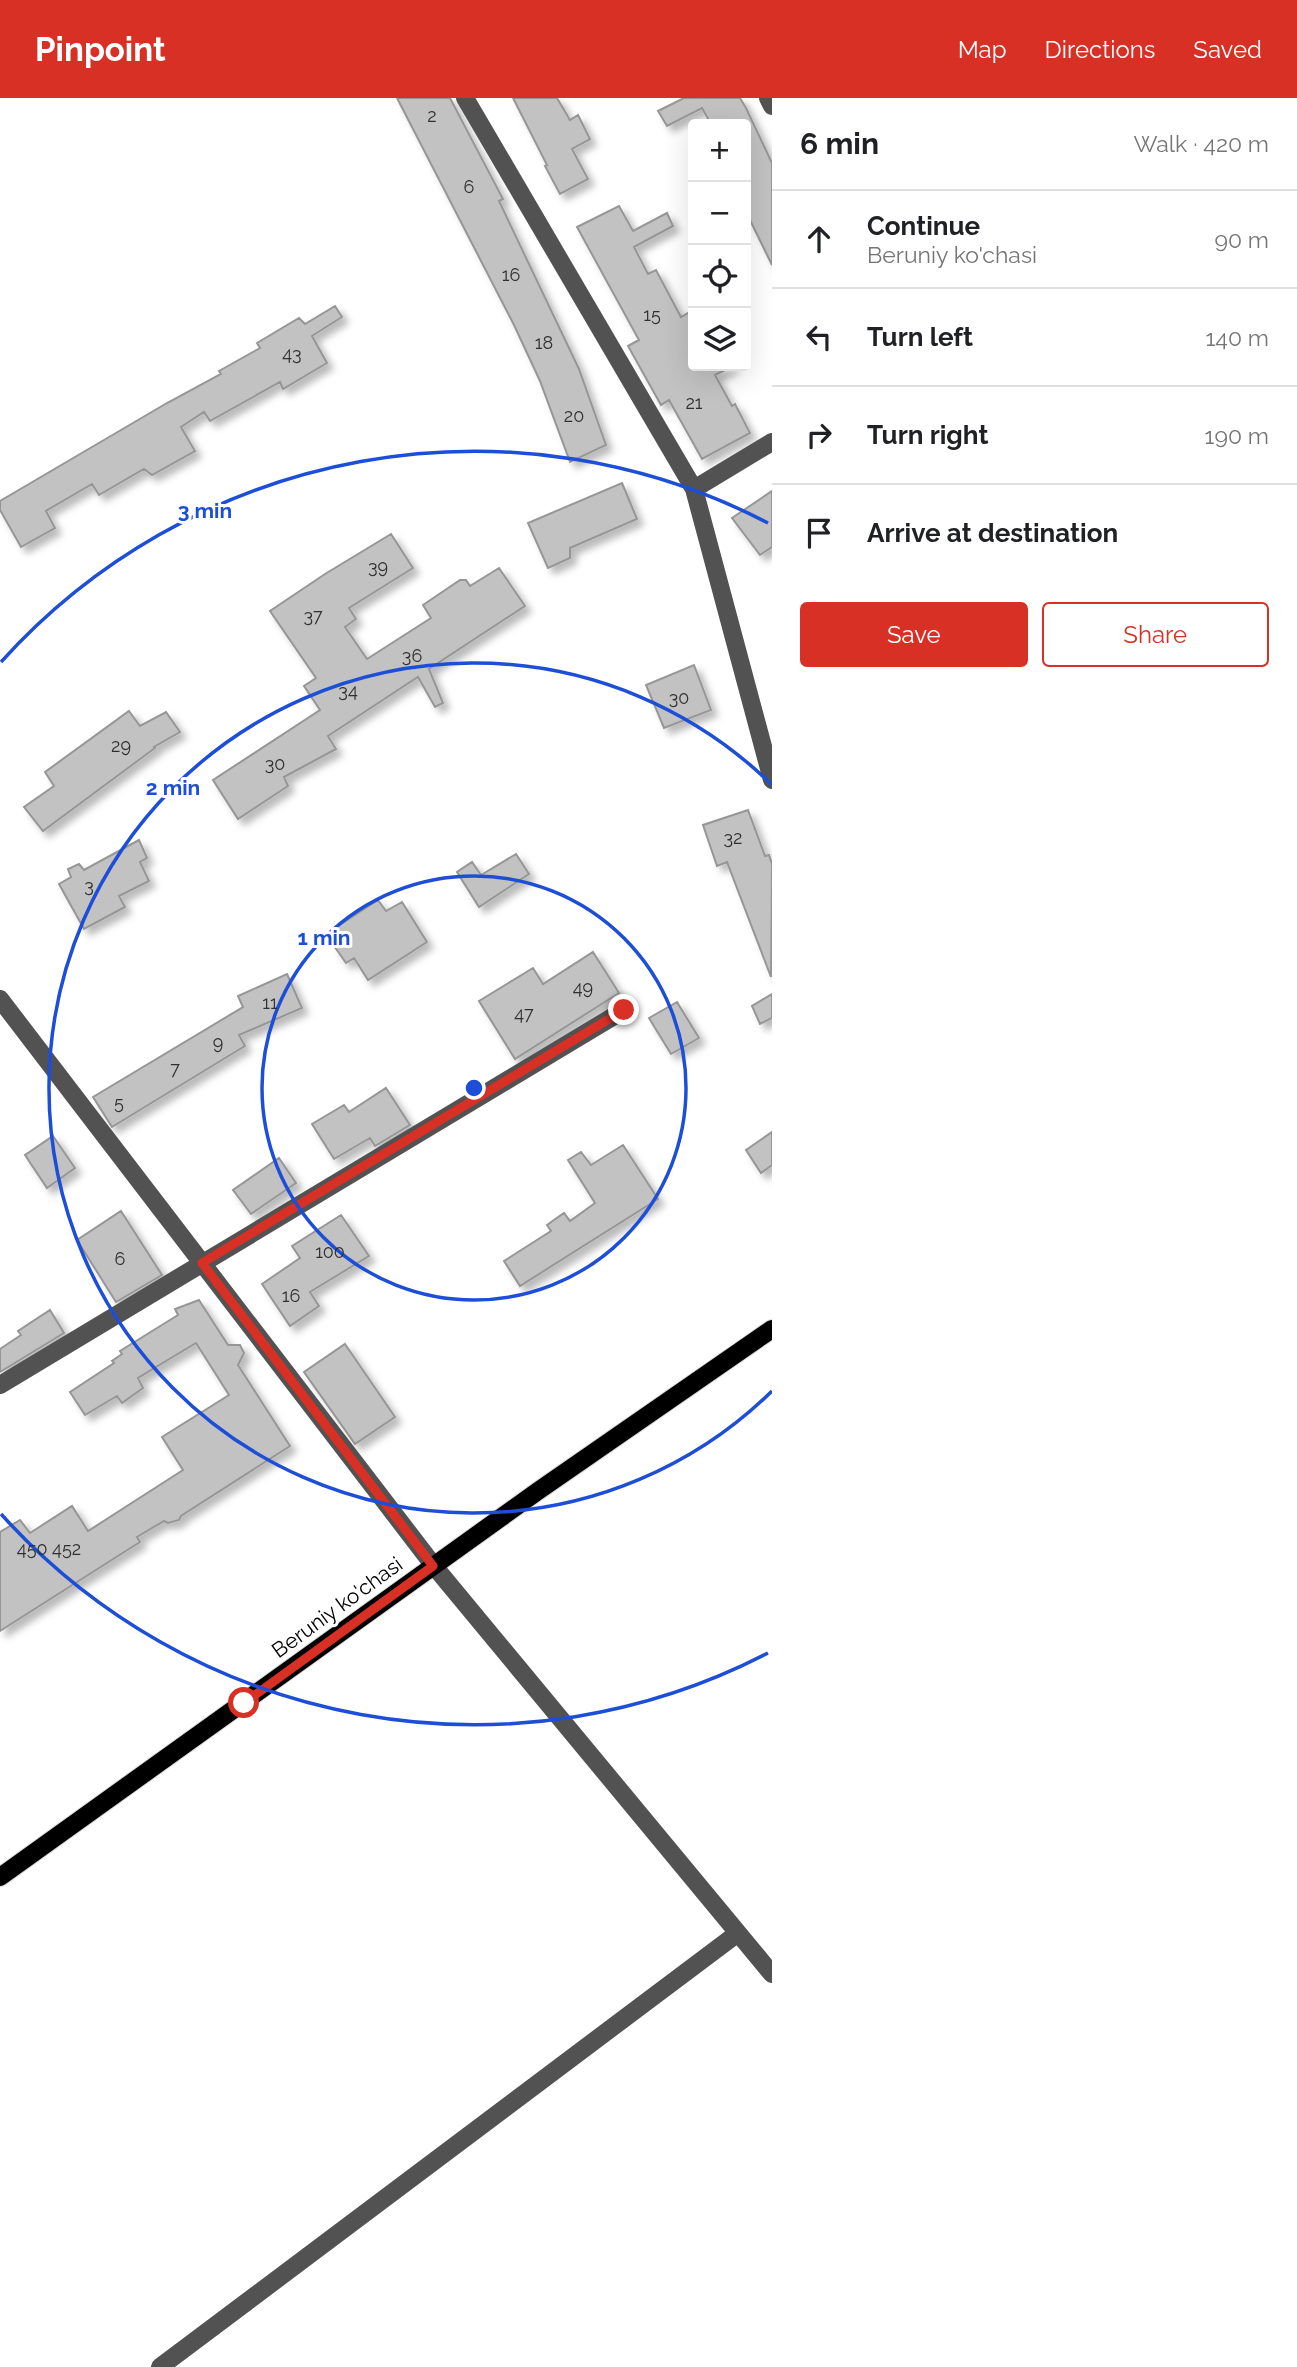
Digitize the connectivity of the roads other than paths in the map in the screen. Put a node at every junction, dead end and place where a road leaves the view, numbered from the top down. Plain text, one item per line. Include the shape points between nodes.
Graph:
1 (465, 98) edge
2 (768, 98) edge
3 (772, 106) edge
4 (772, 442) edge
5 (694, 489) junction
6 (772, 780) edge
7 (0, 999) edge
8 (624, 1010) dead end
9 (202, 1263) junction
10 (772, 1329) edge
11 (0, 1385) edge
12 (433, 1566) junction
13 (0, 1877) edge
14 (738, 1933) junction
15 (772, 1974) edge
16 (160, 2367) edge

1 - 5 street
2 - 3 street
4 - 5 street
5 - 6 street
7 - 9 street
8 - 9 street
9 - 11 street
9 - 12 street
10 - 12 main road, Beruniy ko'chasi
12 - 13 main road, Beruniy ko'chasi
12 - 14 street
14 - 15 street
14 - 16 street

